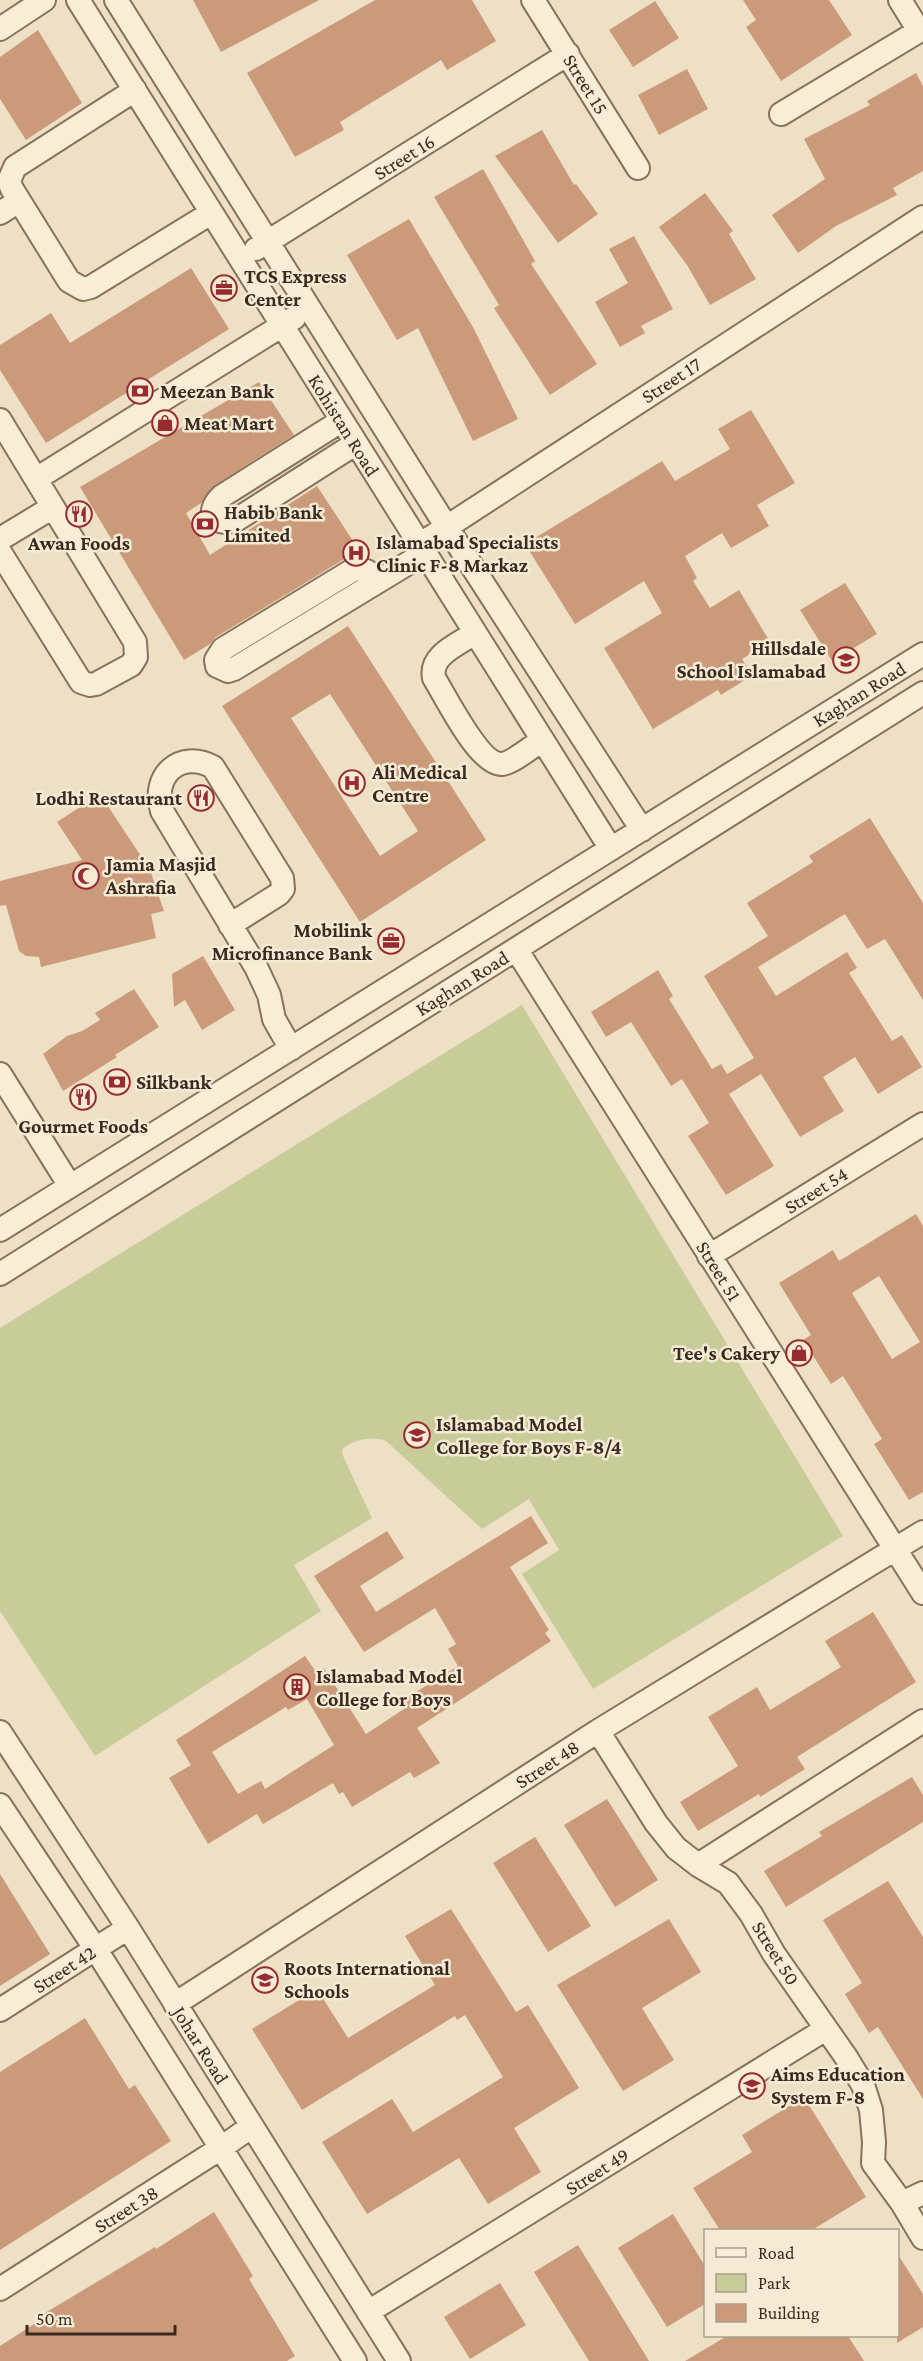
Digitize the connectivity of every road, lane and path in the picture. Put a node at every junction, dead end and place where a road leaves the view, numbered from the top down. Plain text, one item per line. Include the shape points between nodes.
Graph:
1 (44, 0) edge
2 (78, 0) edge
3 (116, 0) edge
4 (533, 0) edge
5 (900, 0) edge
6 (0, 29) edge
7 (568, 54) junction
8 (135, 90) junction
9 (781, 114) dead end
10 (638, 168) dead end
11 (20, 201) junction
12 (0, 213) edge
13 (211, 213) junction
14 (923, 217) edge
15 (268, 243) junction
16 (239, 259) junction
17 (308, 309) junction
18 (281, 326) junction
19 (0, 420) edge
20 (341, 421) junction
21 (355, 444) junction
22 (36, 479) junction
23 (53, 507) junction
24 (446, 526) junction
25 (0, 539) edge
26 (422, 549) junction
27 (0, 552) edge
28 (376, 581) junction
29 (475, 633) junction
30 (923, 654) edge
31 (923, 693) edge
32 (542, 740) junction
33 (642, 830) junction
34 (611, 849) junction
35 (230, 925) junction
36 (516, 950) junction
37 (287, 1051) junction
38 (0, 1074) edge
39 (303, 1083) junction
40 (923, 1124) edge
41 (70, 1186) junction
42 (0, 1230) edge
43 (709, 1256) junction
44 (0, 1274) edge
45 (923, 1532) edge
46 (895, 1549) junction
47 (923, 1593) edge
48 (923, 1720) edge
49 (598, 1731) junction
50 (1, 1737) edge
51 (0, 1805) edge
52 (698, 1865) junction
53 (128, 1928) junction
54 (95, 1948) junction
55 (175, 2004) junction
56 (0, 2010) edge
57 (826, 2029) junction
58 (252, 2126) junction
59 (221, 2148) junction
60 (923, 2193) edge
61 (902, 2204) junction
62 (923, 2238) edge
63 (0, 2289) edge
64 (368, 2312) junction
65 (385, 2340) junction
66 (353, 2360) edge
67 (399, 2361) edge

1 - 6 street
2 - 8 street, Kohistan Road
3 - 15 street, Kohistan Road
4 - 7 street, Street 15
5 - 9 street via 919,31
7 - 10 street, Street 15
7 - 15 street, Street 16
8 - 11 street via 15,167 9,181
8 - 13 street, Kohistan Road
11 - 12 street
11 - 13 street via 69,281 83,289
13 - 16 street, Kohistan Road
14 - 24 street, Street 17
15 - 16 street, Street 16
15 - 17 street, Kohistan Road
16 - 18 street, Kohistan Road
17 - 18 street
17 - 24 street, Kohistan Road
18 - 20 street, Kohistan Road
18 - 22 street
19 - 22 street
20 - 21 street, Kohistan Road
20 - 21 street via 222,496 214,504 214,518 227,523 236,520
21 - 26 street, Kohistan Road
22 - 23 street
23 - 25 street
23 - 27 street via 135,642 136,657 131,665 96,684 81,682
24 - 26 street, Street 17
24 - 33 street, Kohistan Road
26 - 28 street, Street 17
26 - 29 street, Kohistan Road
28 - 28 street, Street 17 via 234,669 228,671 218,666 216,660 223,649 353,570 366,570
29 - 32 street, Kohistan Road
29 - 32 street via 442,654 432,671 479,752 492,762 507,763
30 - 33 street, Kaghan Road
31 - 36 street, Kaghan Road
32 - 34 street, Kohistan Road
33 - 34 street, Kaghan Road
34 - 37 street, Kaghan Road
35 - 35 street via 159,801 164,775 184,762 198,761 213,767 282,878 283,889 279,894
35 - 37 street via 269,995
36 - 39 street, Kaghan Road
36 - 43 street, Street 51
37 - 39 street
37 - 41 street, Kaghan Road
38 - 41 street
39 - 44 street, Kaghan Road
40 - 43 street, Street 54
41 - 42 street, Kaghan Road
43 - 46 street, Street 51
45 - 46 street, Street 48
46 - 47 street, Street 51
46 - 49 street, Street 48
48 - 52 street
49 - 52 street, Street 50 via 656,1823 676,1848
49 - 55 street, Street 48
50 - 53 street, Johar Road
51 - 54 street, Johar Road
52 - 57 street, Street 50 via 728,1883
53 - 54 street, Street 42
53 - 55 street, Johar Road
54 - 56 street, Street 42
54 - 59 street, Johar Road
55 - 58 street, Johar Road
57 - 61 street, Street 50 via 863,2085 871,2110 873,2163
57 - 64 street, Street 49
58 - 59 street, Street 38
58 - 64 street, Johar Road
59 - 63 street, Street 38
59 - 66 street, Johar Road
60 - 61 street
61 - 62 street, Street 50
64 - 65 street, Johar Road
65 - 66 street
65 - 67 street, Johar Road

